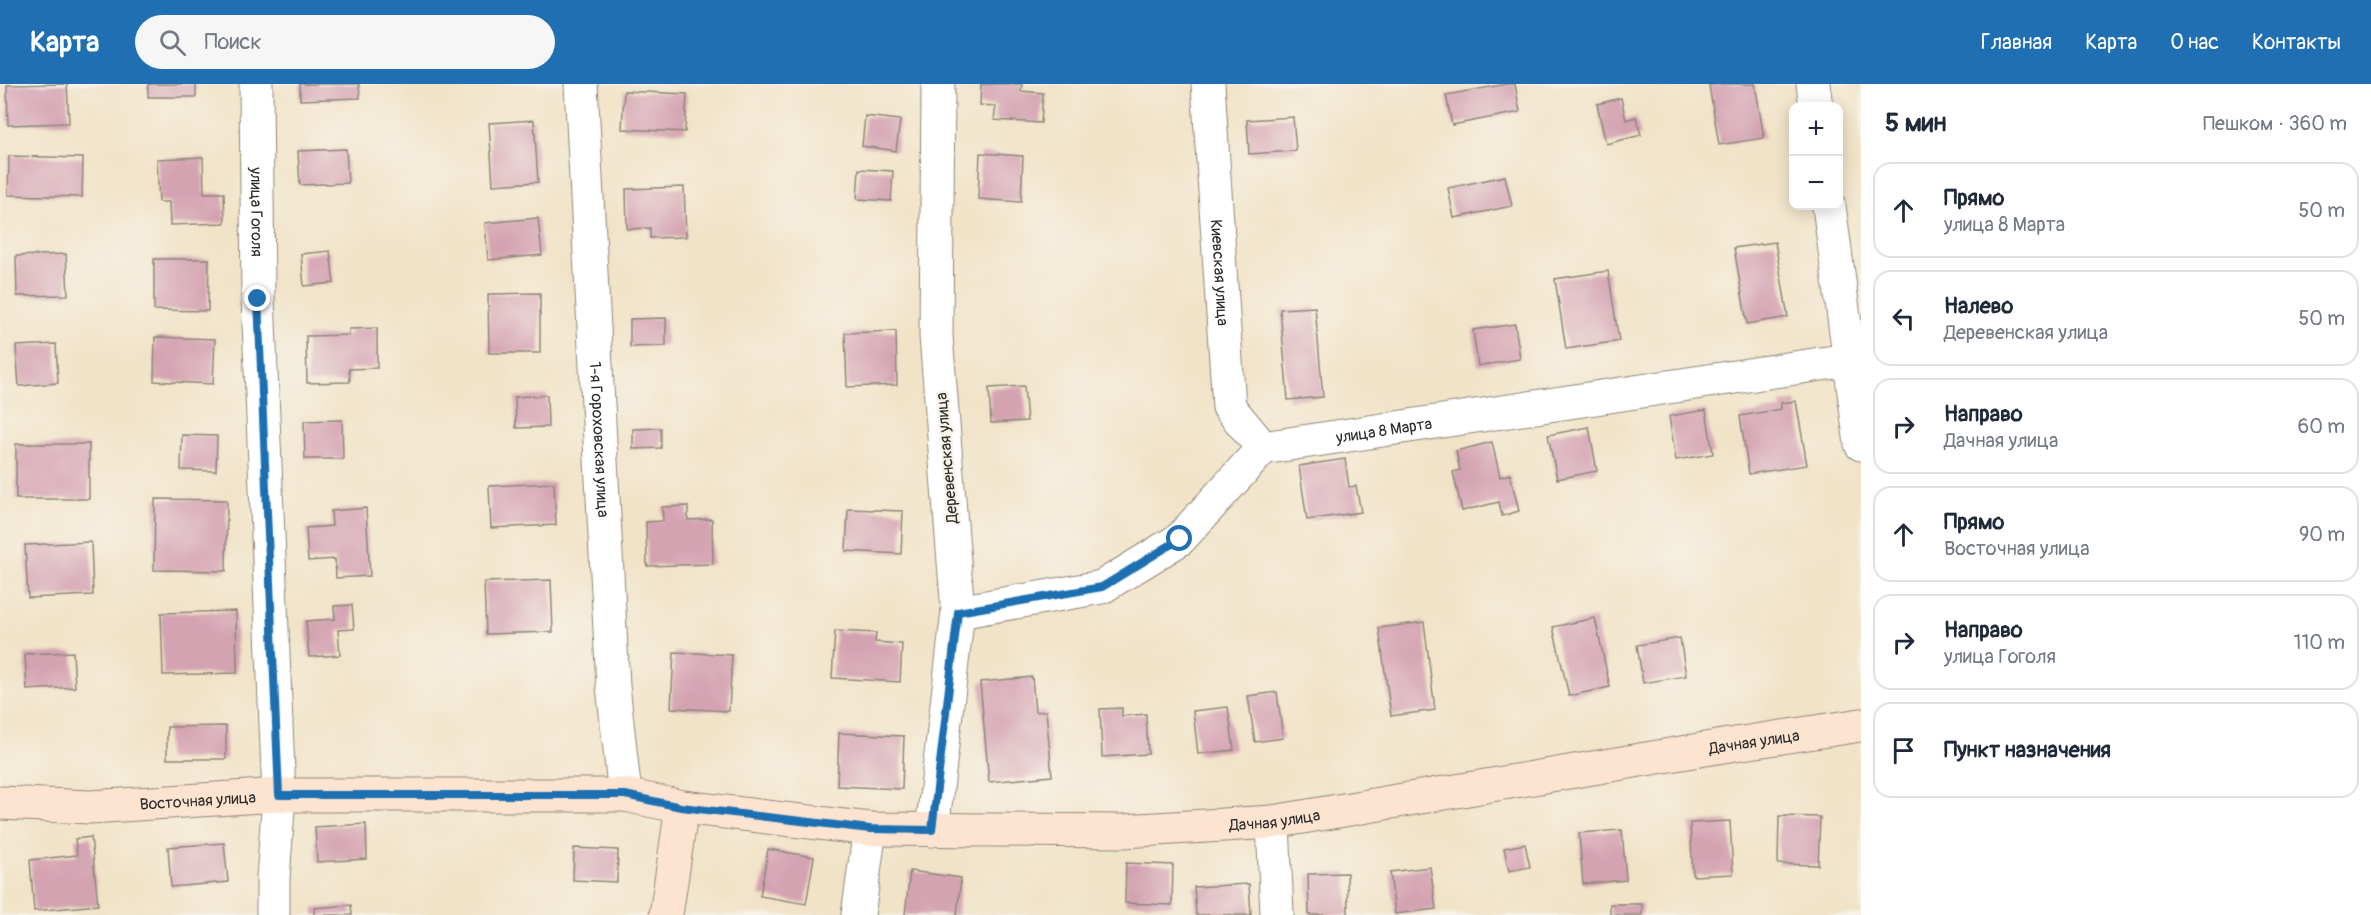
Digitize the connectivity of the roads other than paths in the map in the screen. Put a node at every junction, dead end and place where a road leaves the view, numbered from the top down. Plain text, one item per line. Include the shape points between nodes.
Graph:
1 (256, 84) edge
2 (582, 84) edge
3 (938, 84) edge
4 (1208, 84) edge
5 (1813, 84) edge
6 (1815, 102) edge
7 (1830, 210) edge
8 (1856, 359) edge
9 (1861, 444) edge
10 (1263, 448) junction
11 (958, 612) junction
12 (1861, 726) edge
13 (279, 795) junction
14 (625, 795) junction
15 (0, 803) edge
16 (681, 807) junction
17 (1273, 822) junction
18 (870, 829) junction
19 (932, 830) junction
20 (273, 915) edge
21 (666, 915) edge
22 (858, 915) edge
23 (1278, 915) edge

1 - 13 street, улица Гоголя via 258,299
2 - 14 street, 1-я Гороховская улица via 613,686
3 - 11 street, Деревенская улица via 936,336
4 - 10 street, Киевская улица via 1229,407
5 - 6 street
7 - 8 street
8 - 9 street
8 - 10 street, улица 8 Марта
10 - 11 street via 1180,539 1102,587
11 - 19 street, Деревенская улица
12 - 17 street, Дачная улица
13 - 14 street, Восточная улица
13 - 15 street, Восточная улица via 90,807
13 - 20 street, улица Гоголя
14 - 16 street, Восточная улица
16 - 18 street, Дачная улица
16 - 21 street
17 - 19 street, Дачная улица via 1123,831
17 - 23 street
18 - 19 street, Дачная улица
18 - 22 street

